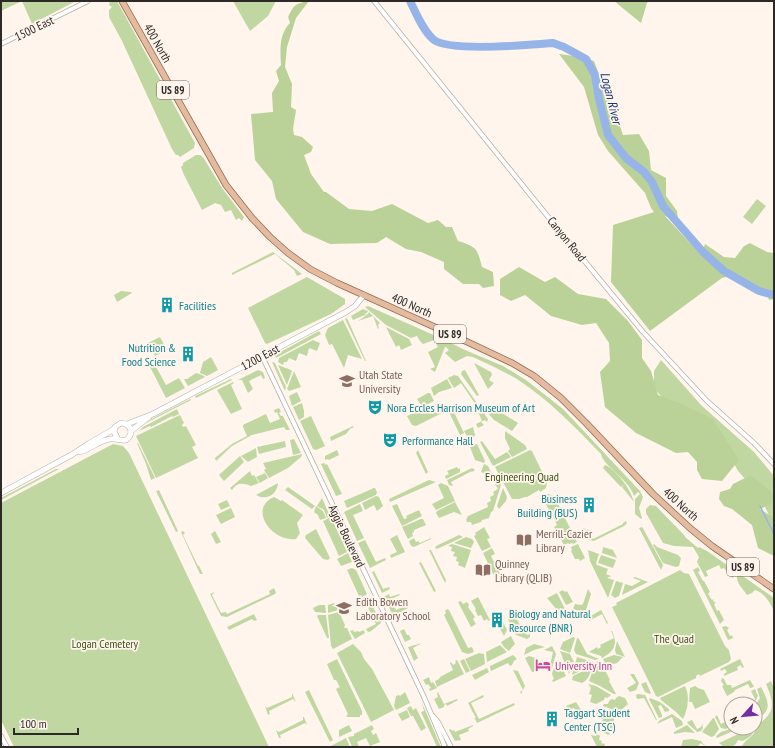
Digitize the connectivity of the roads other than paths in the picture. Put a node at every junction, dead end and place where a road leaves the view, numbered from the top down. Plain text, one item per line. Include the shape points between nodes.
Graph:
1 (88, 1) edge
2 (122, 1) edge
3 (374, 1) edge
4 (1, 44) edge
5 (364, 295) junction
6 (262, 356) junction
7 (153, 414) junction
8 (127, 424) junction
9 (114, 429) junction
10 (131, 431) junction
11 (118, 439) junction
12 (74, 454) junction
13 (774, 464) edge
14 (1, 493) edge
15 (774, 589) edge
16 (433, 716) junction
17 (1, 736) edge
18 (7, 747) edge
19 (445, 747) edge
20 (451, 747) edge

1 - 4 street, 1500 East
2 - 5 main road, 400 North / US 89 via 226,185 252,218 288,253 310,269
3 - 13 street, Canyon Road via 643,332 706,401
5 - 6 main road, 1200 East via 346,312
5 - 15 main road, 400 North / US 89 via 466,341 534,376 588,424 653,494 682,520 712,546
6 - 7 main road, 1200 East
6 - 16 street, Aggie Boulevard
7 - 8 main road, 1200 East
7 - 10 main road, 1200 East
8 - 9 main road via 119,423
8 - 10 main road
9 - 11 main road via 114,435
9 - 12 main road
10 - 11 main road via 126,440
11 - 12 main road via 107,439 90,449
12 - 14 main road
16 - 19 street, Aggie Boulevard
16 - 20 street, Aggie Boulevard
17 - 18 street

